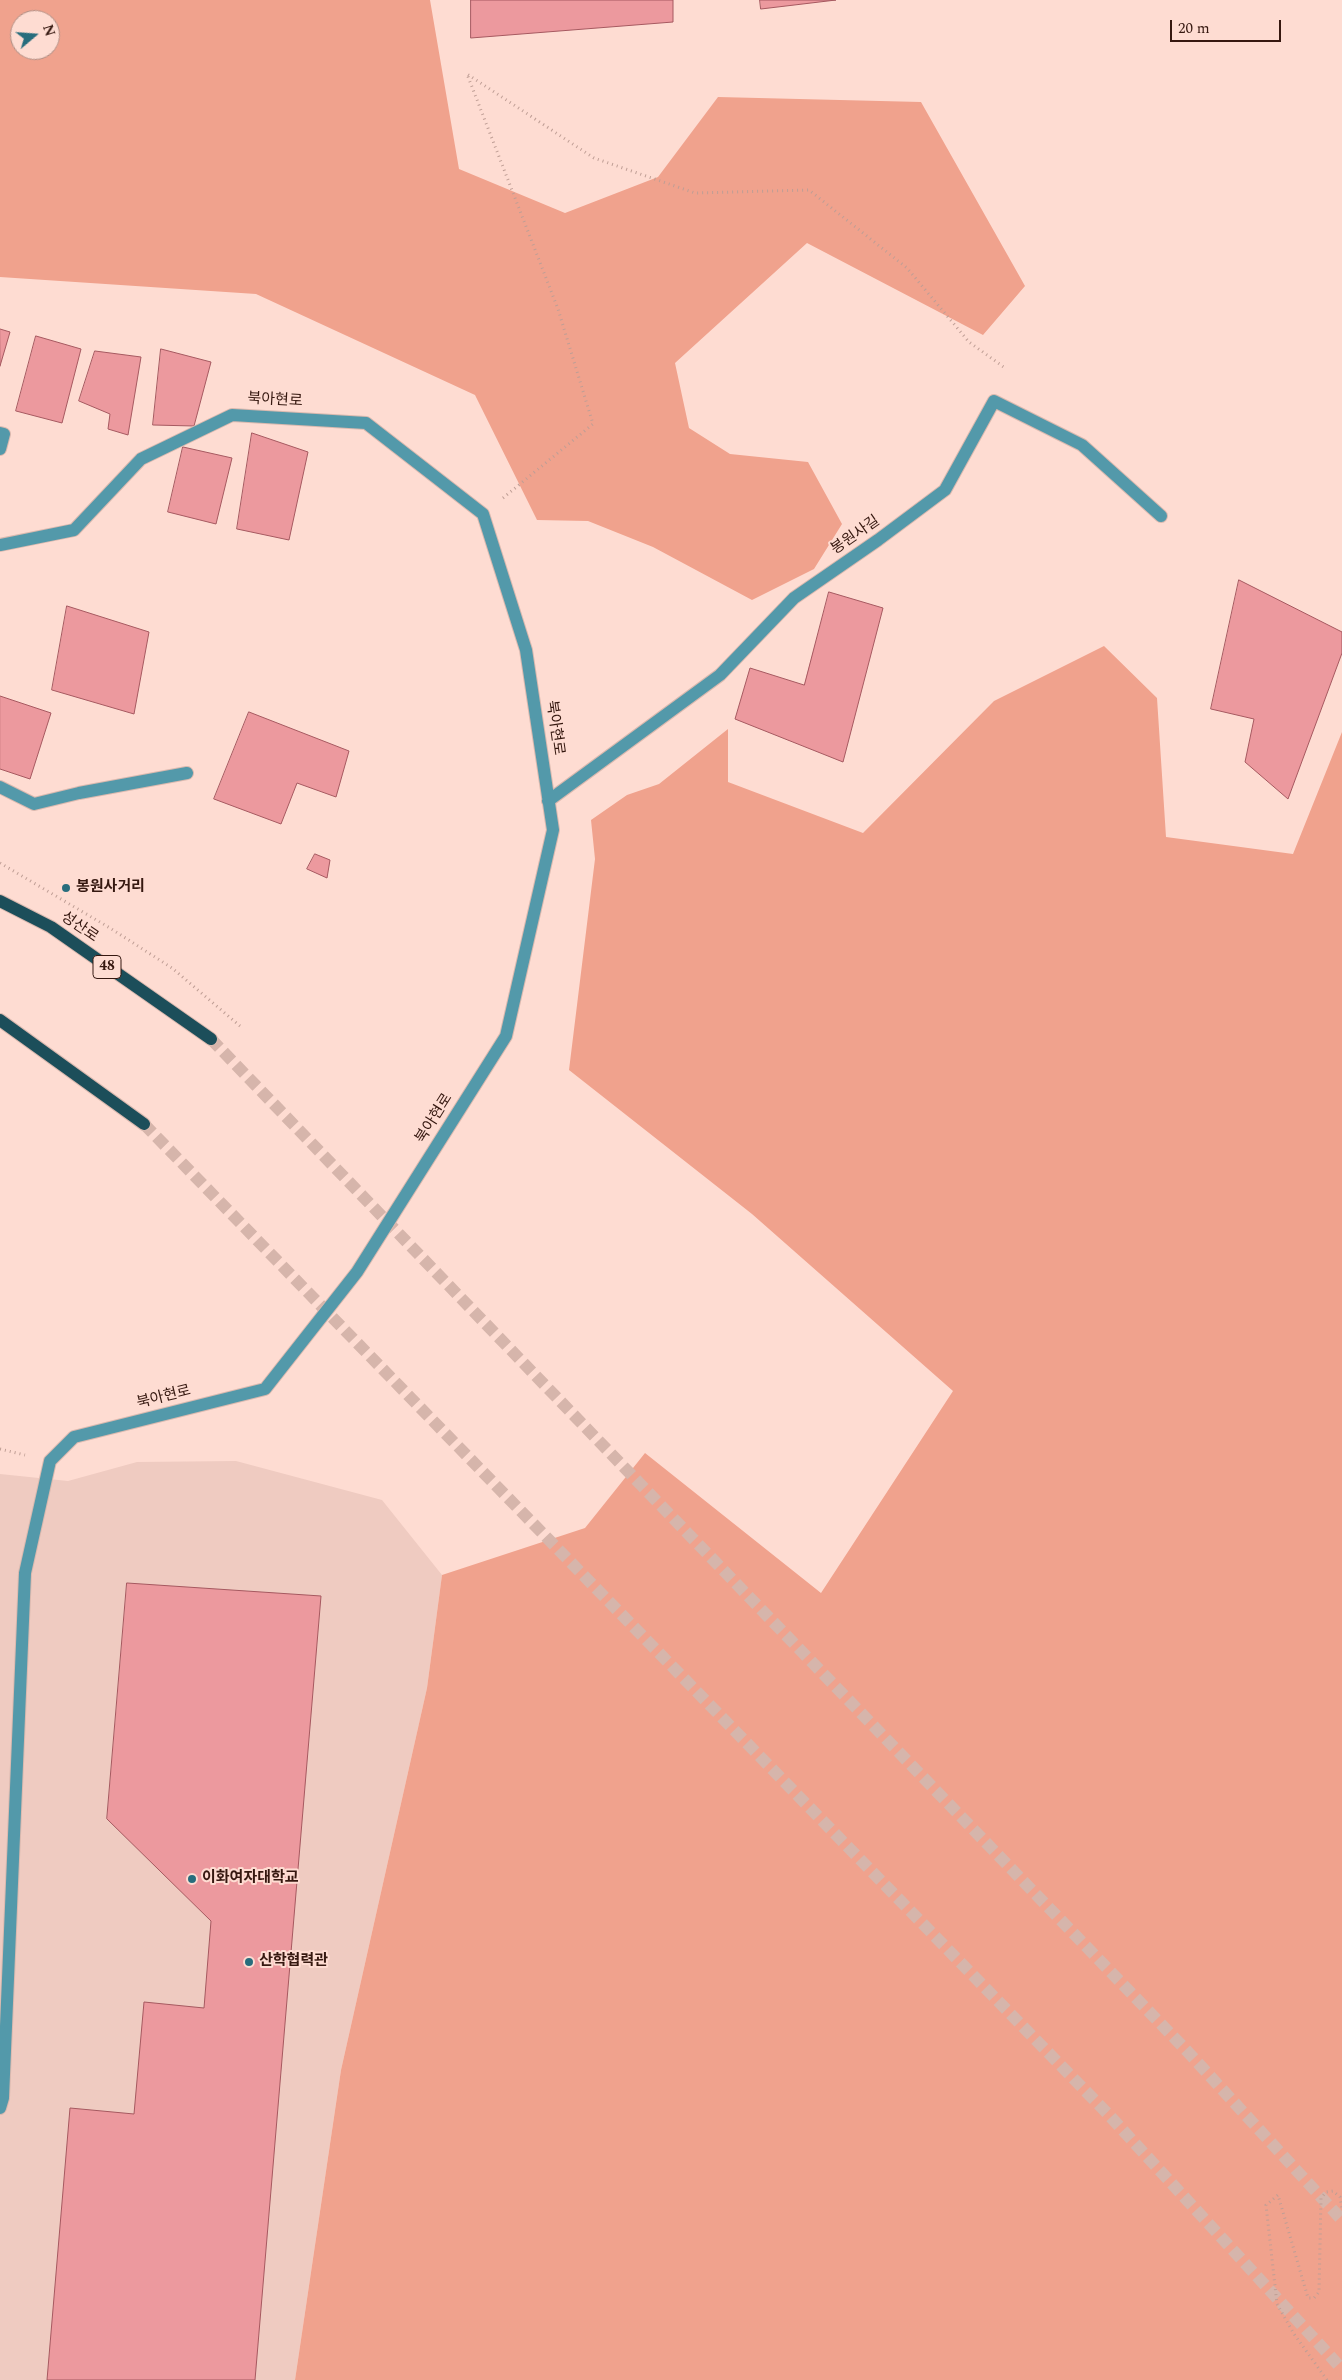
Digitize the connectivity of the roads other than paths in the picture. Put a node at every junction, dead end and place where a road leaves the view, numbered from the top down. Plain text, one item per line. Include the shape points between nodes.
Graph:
1 (0, 433) edge
2 (0, 449) edge
3 (1161, 516) dead end
4 (0, 545) edge
5 (186, 773) dead end
6 (0, 787) edge
7 (548, 801) junction
8 (0, 901) edge
9 (0, 1020) edge
10 (211, 1039) tunnel mouth
11 (144, 1124) tunnel mouth
12 (0, 2108) edge

1 - 2 street via 4,434
3 - 7 street, 봉원사길 via 1082,445 994,401 945,490 794,598 720,675
4 - 7 street, 북아현로 via 74,530 141,459 232,415 366,423 483,514 526,650
5 - 6 street via 34,804
7 - 12 street, 북아현로 via 553,830 506,1036 357,1272 265,1389 74,1437 50,1461 25,1573 3,2098
8 - 10 main road, 성산로 / 48 via 51,928
9 - 11 main road

